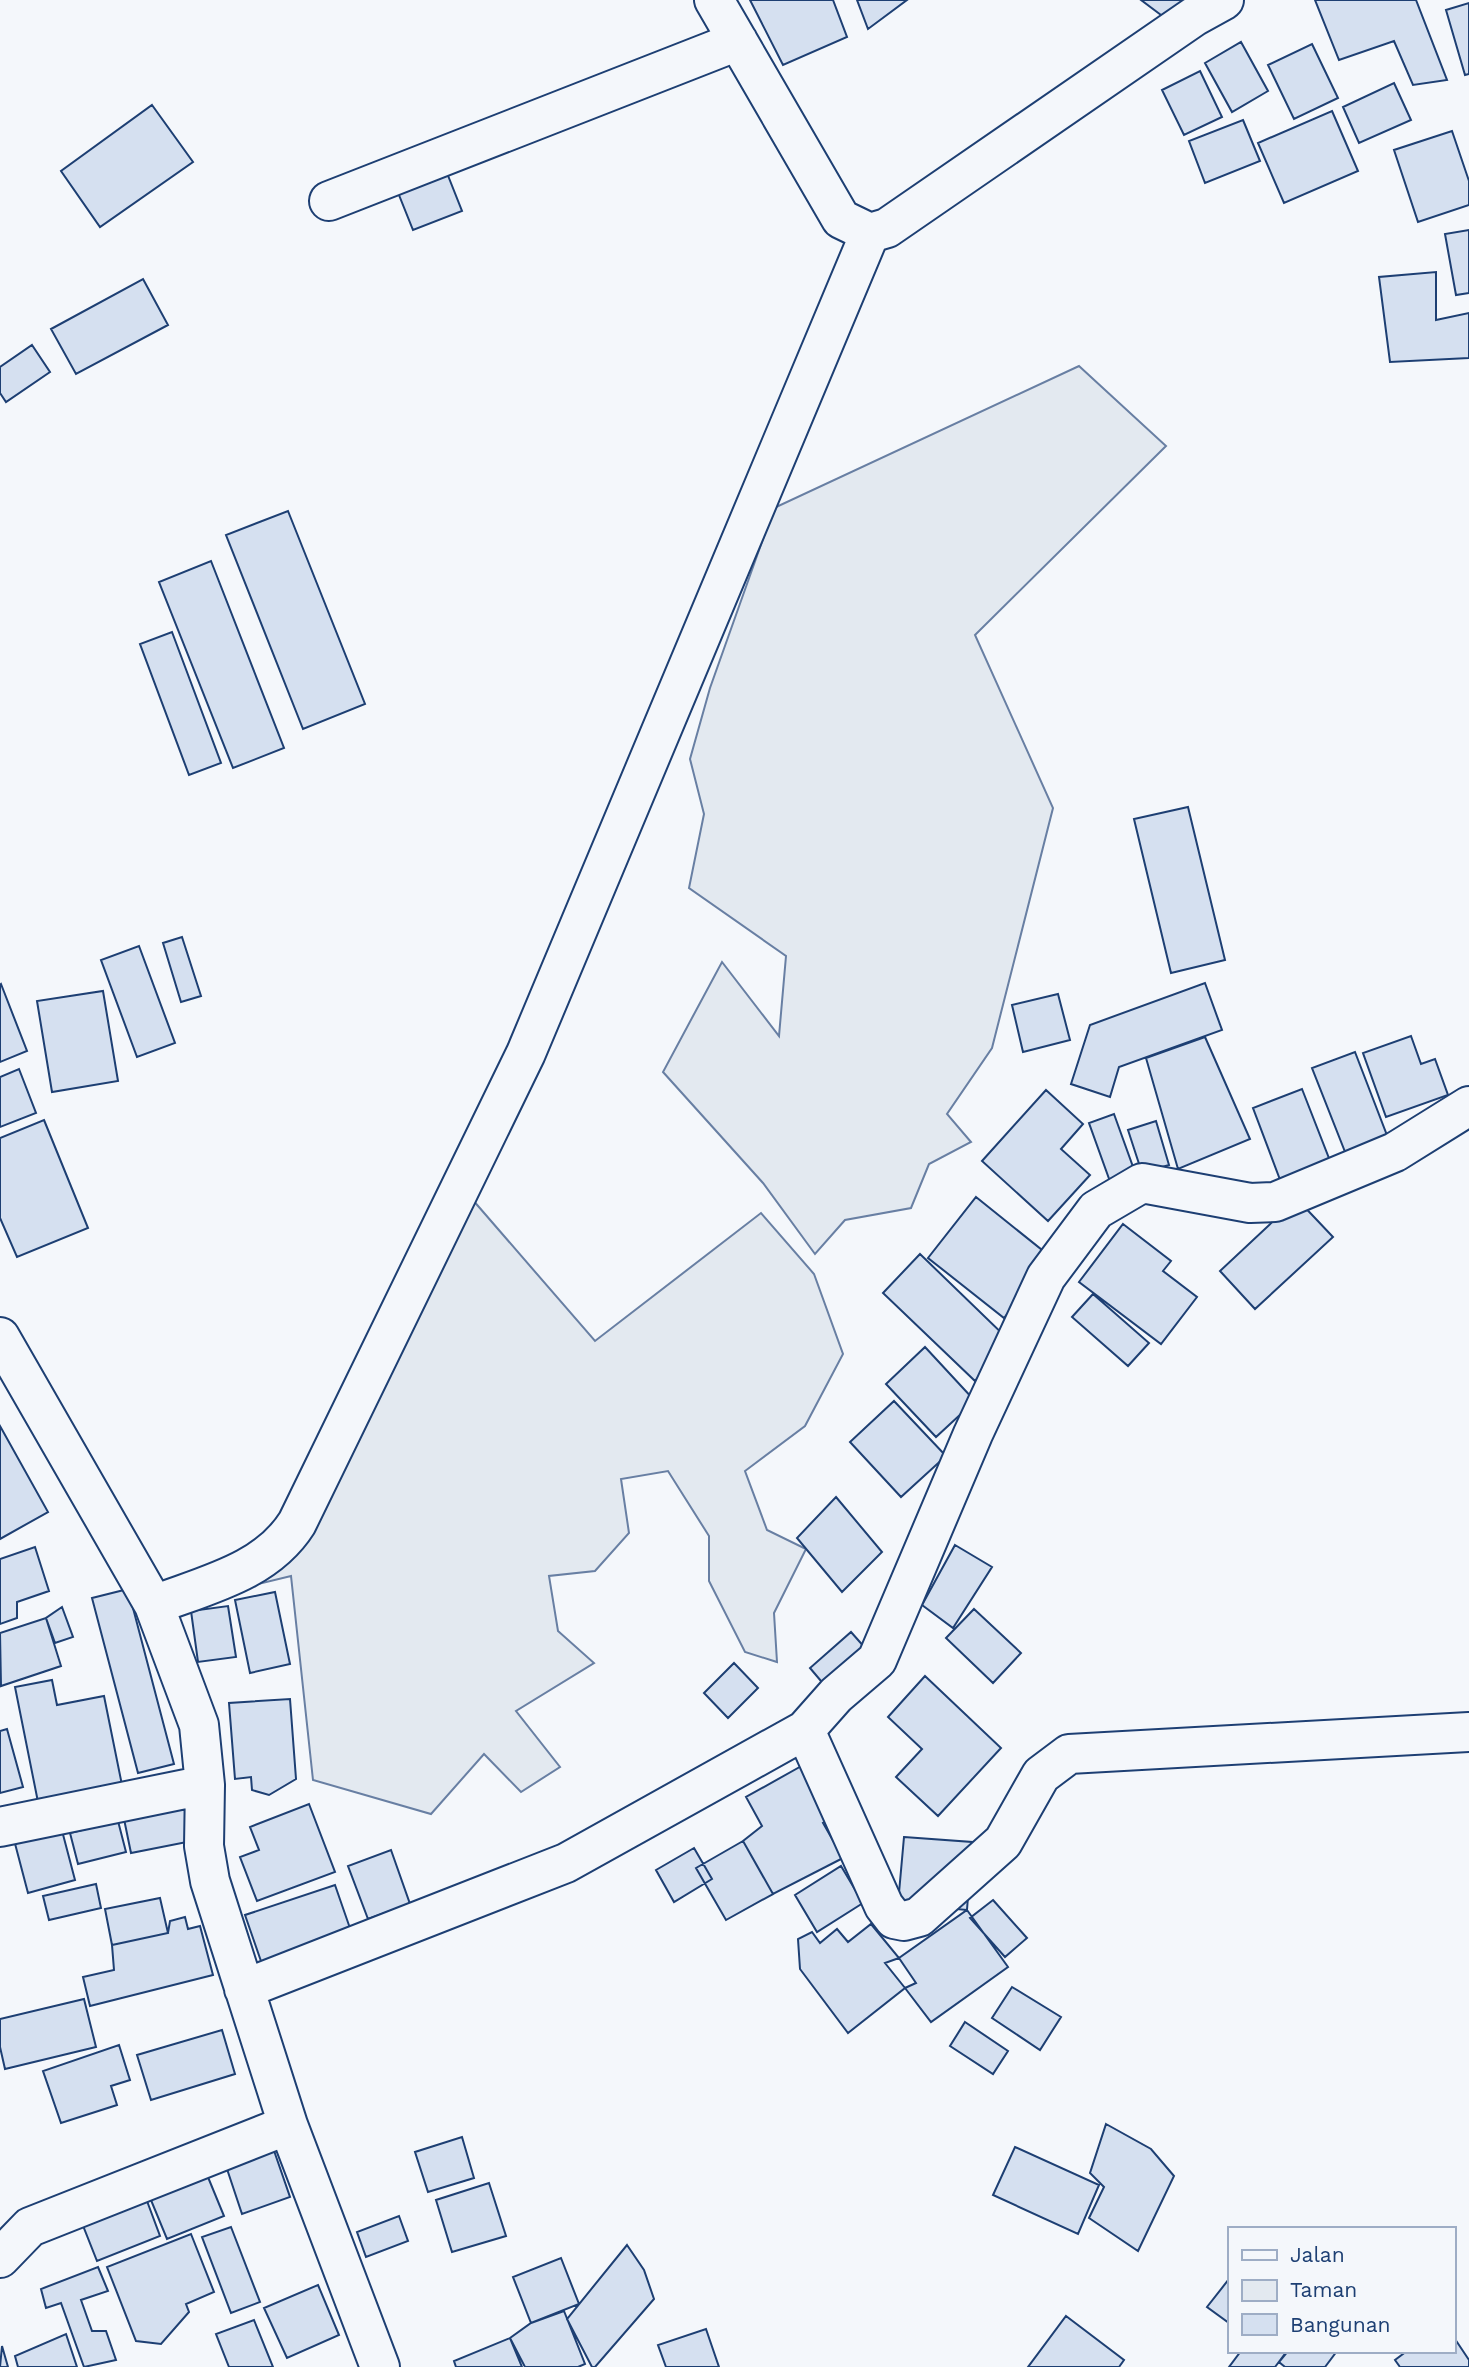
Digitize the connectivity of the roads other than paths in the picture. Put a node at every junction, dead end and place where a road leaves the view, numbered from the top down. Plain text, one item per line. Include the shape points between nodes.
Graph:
1 (714, 0) edge
2 (1224, 0) edge
3 (738, 41) junction
4 (329, 201) dead end
5 (870, 233) junction
6 (1469, 1106) edge
7 (0, 1337) edge
8 (154, 1605) junction
9 (805, 1731) junction
10 (1469, 1732) edge
11 (205, 1785) junction
12 (0, 1827) edge
13 (244, 1989) junction
14 (288, 2125) junction
15 (0, 2258) edge
16 (380, 2367) edge

1 - 3 street
2 - 5 street via 887,228
3 - 4 street
3 - 5 street via 841,219
5 - 8 street via 526,1053 298,1523 272,1555
6 - 9 street via 1395,1152 1275,1202 1250,1203 1142,1183 1096,1210 1046,1278 973,1434 877,1660 836,1695
7 - 8 street
8 - 11 street via 199,1726
9 - 10 street via 884,1906 894,1919 904,1922 919,1917 1003,1842 1041,1775 1069,1754
9 - 13 street via 566,1863
11 - 12 street
11 - 13 street via 204,1846 210,1881
13 - 14 street
14 - 15 street via 41,2222 23,2232
14 - 16 street

